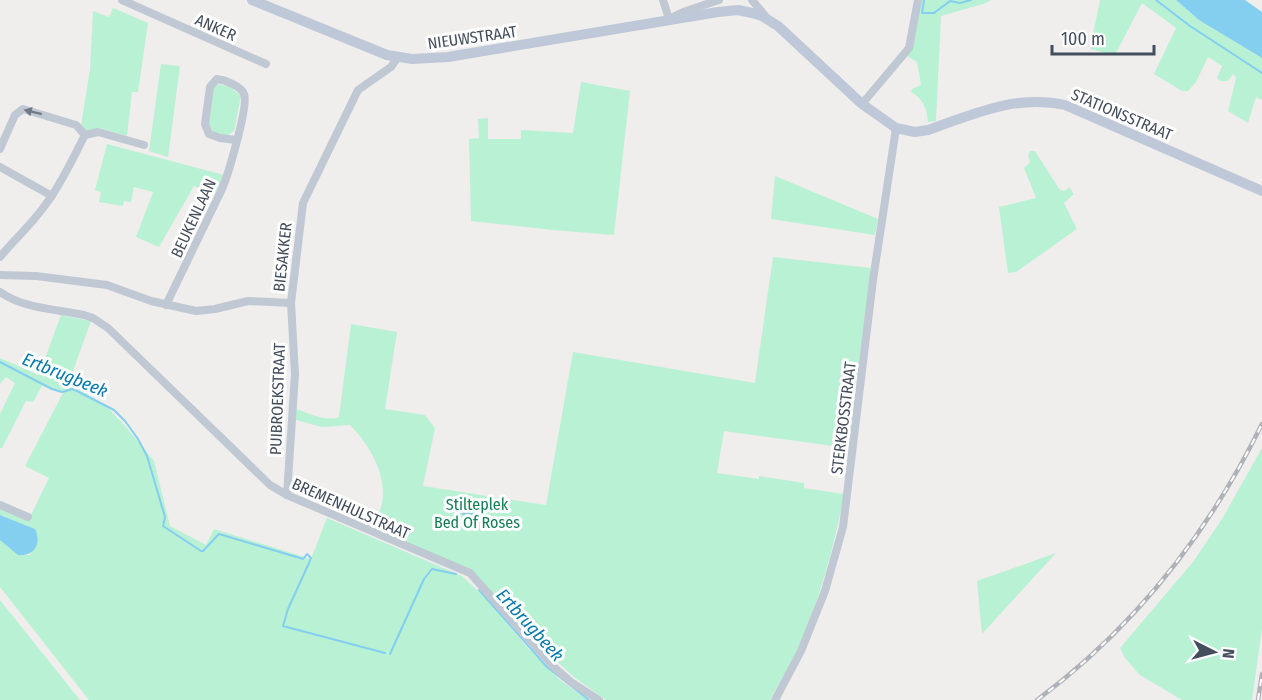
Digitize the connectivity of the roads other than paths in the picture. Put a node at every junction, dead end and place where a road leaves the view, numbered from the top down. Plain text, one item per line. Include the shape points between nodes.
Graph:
1 (122, 0) edge
2 (252, 0) edge
3 (663, 0) edge
4 (719, 0) edge
5 (752, 0) edge
6 (918, 0) edge
7 (669, 19) junction
8 (768, 20) junction
9 (398, 57) junction
10 (266, 64) dead end
11 (862, 104) junction
12 (896, 128) junction
13 (86, 135) junction
14 (236, 140) junction
15 (144, 145) dead end
16 (0, 149) edge
17 (0, 167) edge
18 (1262, 191) edge
19 (52, 196) junction
20 (0, 257) edge
21 (0, 275) edge
22 (0, 292) edge
23 (291, 303) junction
24 (166, 305) junction
25 (286, 495) junction
26 (0, 505) edge
27 (28, 517) dead end
28 (599, 700) edge
29 (775, 700) edge

1 - 10 street, ANKER
2 - 9 street, NIEUWSTRAAT
3 - 7 street
4 - 7 street, NIEUWSTRAAT
5 - 8 street, NIEUWSTRAAT
6 - 11 street via 909,48
7 - 8 street, NIEUWSTRAAT via 738,10
7 - 9 street, NIEUWSTRAAT via 448,57
8 - 11 street, NIEUWSTRAAT
9 - 23 street, BIESAKKER via 391,67 358,90 305,198
11 - 12 street, NIEUWSTRAAT
12 - 18 street, STATIONSSTRAAT via 928,130 1020,101 1051,102
12 - 29 street, STERKBOSSTRAAT via 843,527 825,591 801,651
13 - 15 street via 98,132
13 -> 16 street via 76,125 23,109 15,115
13 - 19 street
14 - 14 street, BEUKENLAAN via 244,93 216,79 210,87 206,124 209,134
14 - 24 street, BEUKENLAAN via 222,189
17 - 19 street
19 - 20 street
21 - 24 street, BIESAKKER via 107,285
22 - 25 street, BREMENHULSTRAAT via 27,305 93,318 108,328 270,485
23 - 24 street, BIESAKKER via 248,301 196,311
23 - 25 street, PUIBROEKSTRAAT via 295,374
25 - 28 street, BREMENHULSTRAAT via 470,573 556,669
26 - 27 street

